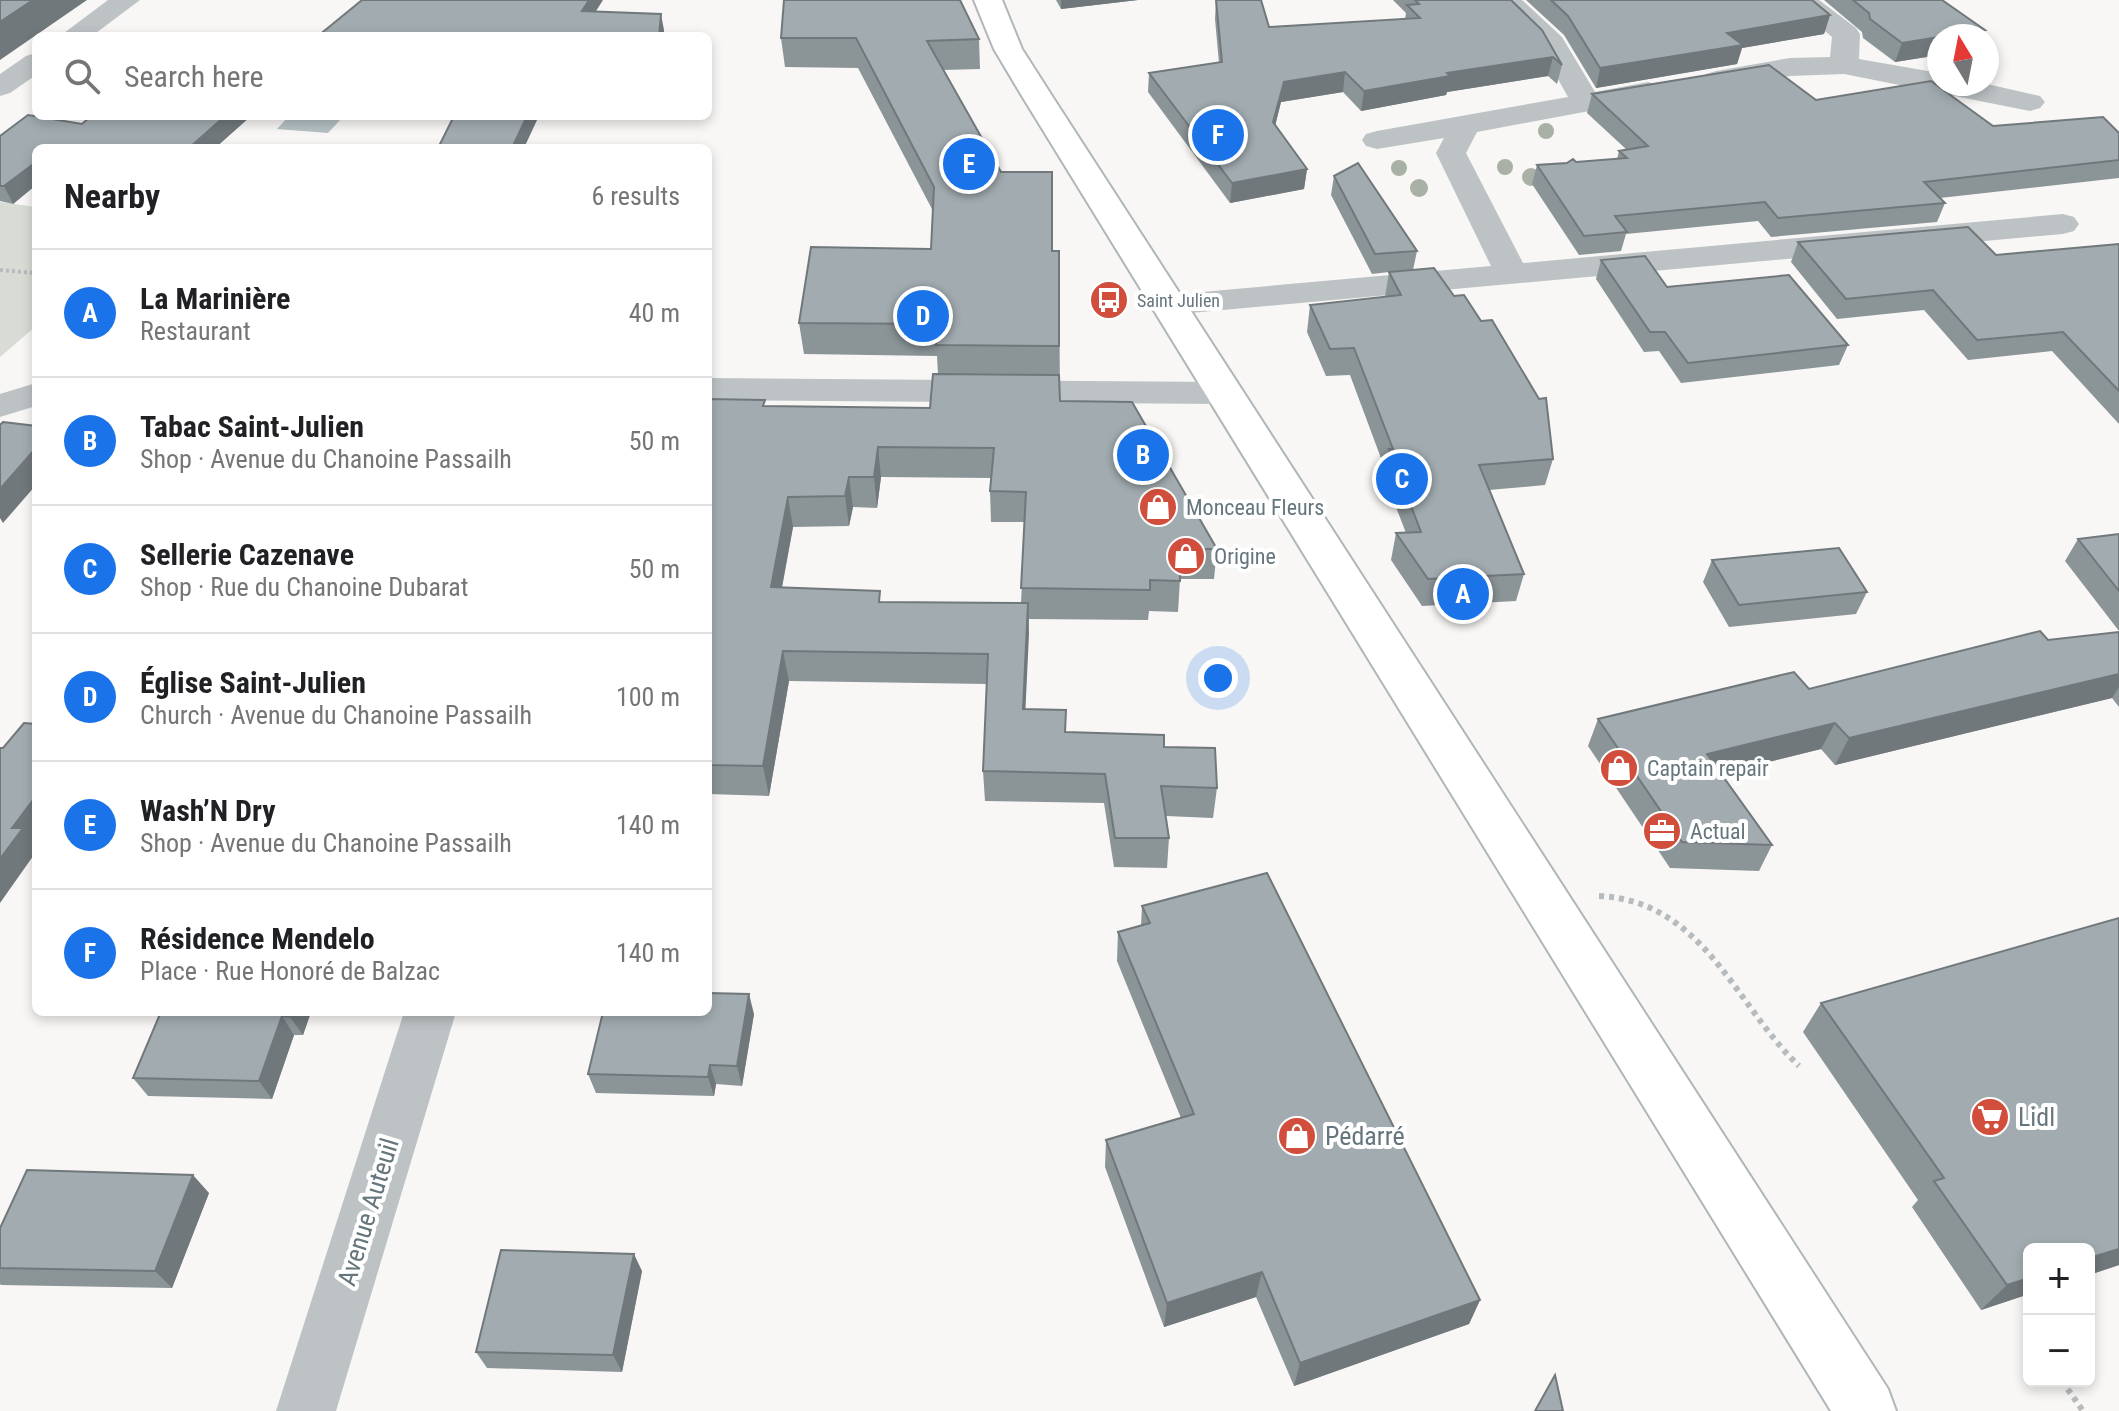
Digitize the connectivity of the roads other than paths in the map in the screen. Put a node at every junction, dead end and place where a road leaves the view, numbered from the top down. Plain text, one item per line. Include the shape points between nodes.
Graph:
1 (126, 0) edge
2 (988, 0) edge
3 (1506, 0) edge
4 (1802, 0) edge
5 (80, 32) edge
6 (32, 65) edge
7 (1844, 65) junction
8 (1927, 80) edge
9 (0, 87) edge
10 (1999, 95) edge
11 (1585, 101) junction
12 (2030, 102) dead end
13 (1466, 125) junction
14 (1377, 140) dead end
15 (2063, 224) dead end
16 (1513, 275) junction
17 (1168, 305) junction
18 (712, 389) edge
19 (1223, 393) junction
20 (429, 1016) edge
21 (306, 1411) edge
22 (1866, 1411) edge

1 - 5 street
2 - 17 main road via 1008,49
3 - 11 street via 1552,43
4 - 7 street via 1846,34
6 - 9 street
7 - 8 street
7 - 11 street via 1790,67
10 - 12 street
11 - 13 street
13 - 14 street
13 - 16 street via 1451,153
15 - 16 street
16 - 17 street
17 - 19 main road
18 - 19 street
19 - 22 main road
20 - 21 street, Avenue Auteuil

